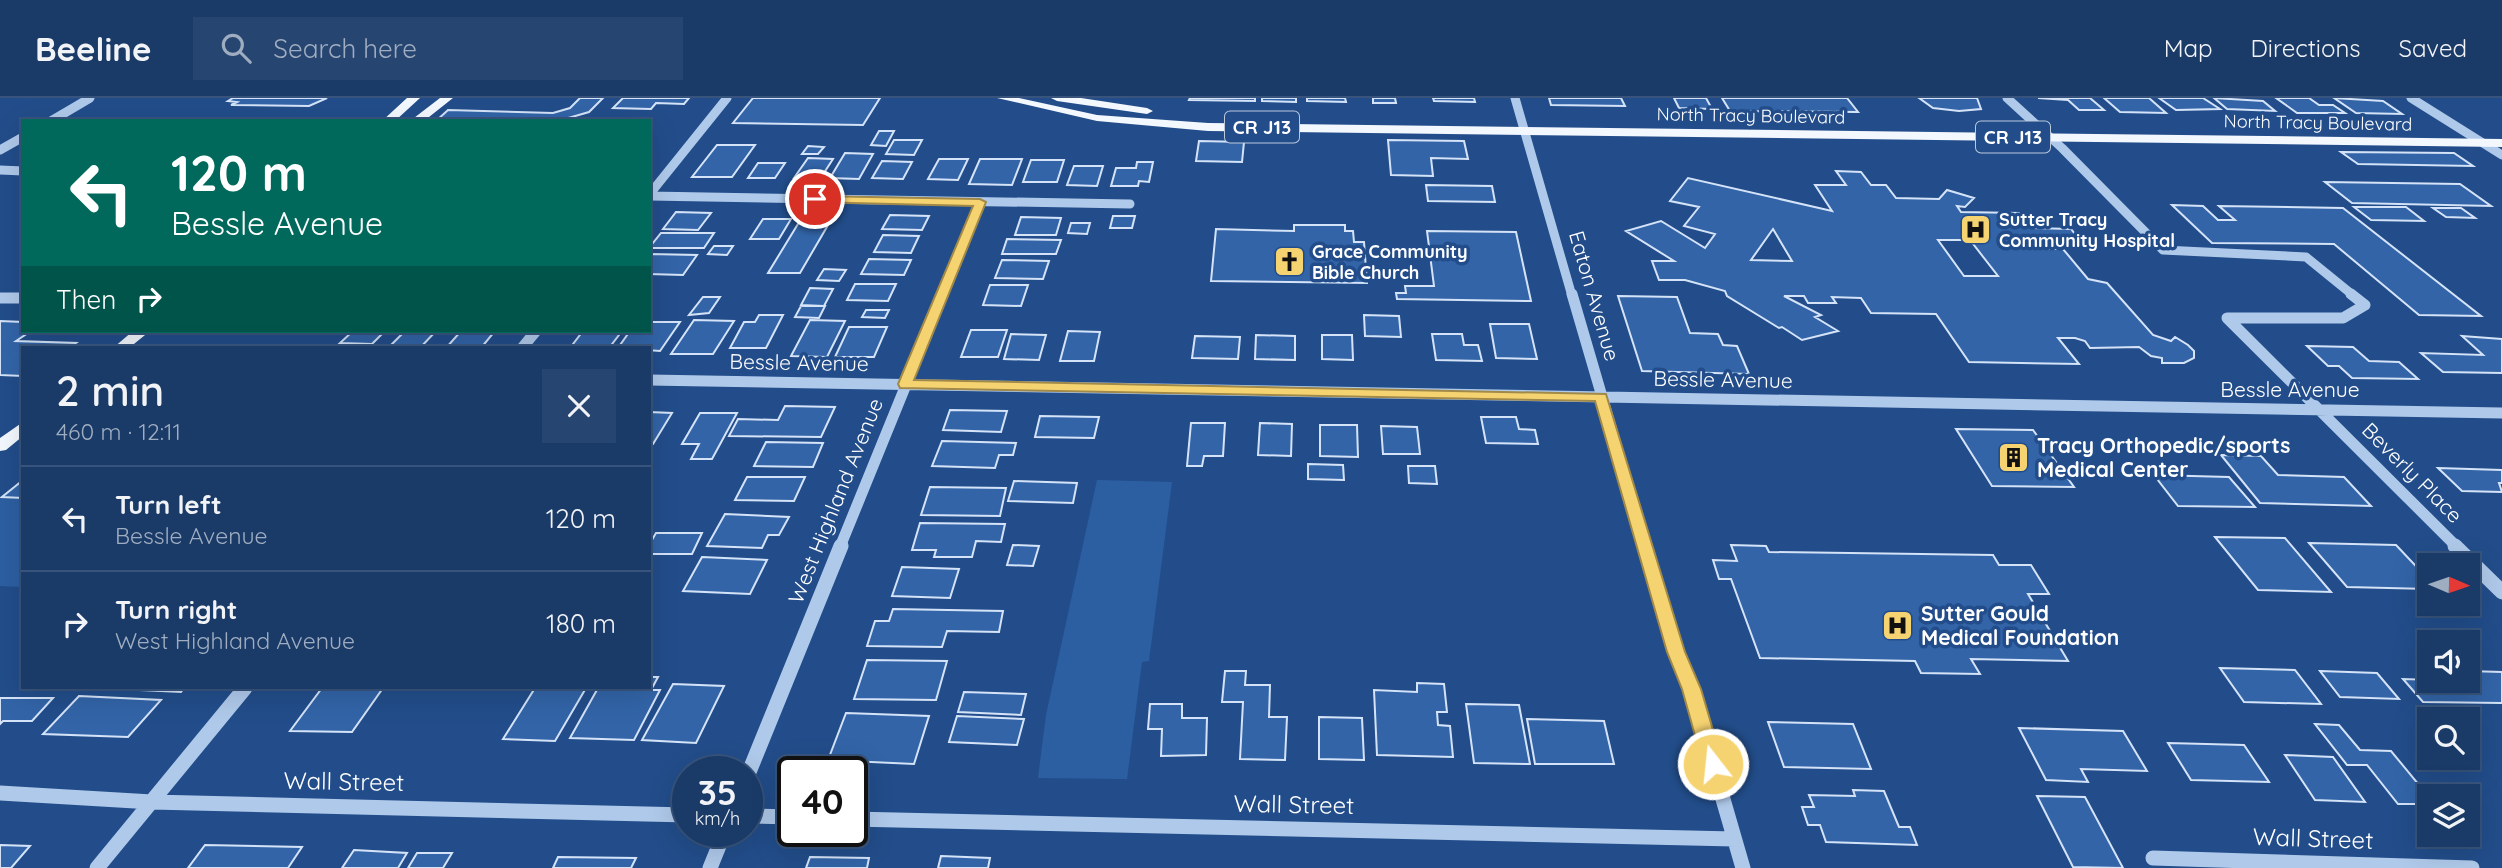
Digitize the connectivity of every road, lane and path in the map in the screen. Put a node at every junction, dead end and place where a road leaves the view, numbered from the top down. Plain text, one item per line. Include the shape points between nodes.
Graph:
1 (90, 98) edge
2 (414, 98) edge
3 (447, 98) edge
4 (727, 98) edge
5 (1003, 98) edge
6 (1057, 98) edge
7 (1514, 98) edge
8 (2007, 98) edge
9 (2411, 98) edge
10 (54, 119) edge
11 (390, 119) edge
12 (419, 119) edge
13 (1522, 125) junction
14 (2037, 125) junction
15 (2463, 131) junction
16 (2502, 131) edge
17 (2050, 137) junction
18 (21, 138) edge
19 (2482, 143) junction
20 (2502, 143) edge
21 (0, 150) edge
22 (2502, 155) edge
23 (0, 170) edge
24 (21, 171) edge
25 (651, 193) edge
26 (651, 195) edge
27 (980, 202) junction
28 (1130, 204) dead end
29 (0, 298) edge
30 (21, 298) edge
31 (139, 333) edge
32 (123, 346) edge
33 (651, 380) edge
34 (905, 384) junction
35 (1601, 397) junction
36 (2319, 408) junction
37 (2502, 413) edge
38 (21, 429) edge
39 (0, 446) edge
40 (2502, 592) edge
41 (244, 689) edge
42 (755, 756) edge
43 (0, 793) edge
44 (152, 802) junction
45 (672, 815) edge
46 (868, 819) edge
47 (1734, 839) junction
48 (719, 847) edge
49 (2153, 858) dead end
50 (97, 868) edge
51 (710, 868) edge
52 (1743, 868) edge
53 (2472, 868) edge

1 - 10 street
2 - 11 main road
3 - 12 main road
4 - 25 street
5 - 13 main road, North Tracy Boulevard / CR J13 via 1075,115 1171,125
6 - 13 main road, North Tracy Boulevard / CR J13 via 1186,114
7 - 13 street, Eaton Avenue
8 - 14 street, Beverly Place
9 - 15 street
13 - 14 main road, North Tracy Boulevard / CR J13
13 - 17 main road, North Tracy Boulevard / CR J13
13 - 35 street, Eaton Avenue
14 - 15 main road, North Tracy Boulevard / CR J13
14 - 17 street, Beverly Place
15 - 16 main road, North Tracy Boulevard / CR J13
15 - 19 street
17 - 19 main road, North Tracy Boulevard / CR J13
17 - 36 street, Beverly Place via 2163,250 2306,257 2365,305 2343,318 2227,318
18 - 21 street
19 - 20 main road, North Tracy Boulevard / CR J13
19 - 22 street
23 - 24 street
26 - 27 street
27 - 28 street
27 - 34 street, West Highland Avenue
29 - 30 street
31 - 32 main road
33 - 34 street, Bessle Avenue
34 - 35 street, Bessle Avenue
34 - 42 street, West Highland Avenue
35 - 36 street, Bessle Avenue
35 - 47 street, Eaton Avenue
36 - 37 street, Bessle Avenue
36 - 40 street, Beverly Place
38 - 39 main road
41 - 44 street
43 - 44 street, Wall Street
44 - 45 street, Wall Street
44 - 50 street
46 - 47 street, Wall Street
47 - 52 street, Eaton Avenue
48 - 51 street
49 - 53 street, Wall Street

